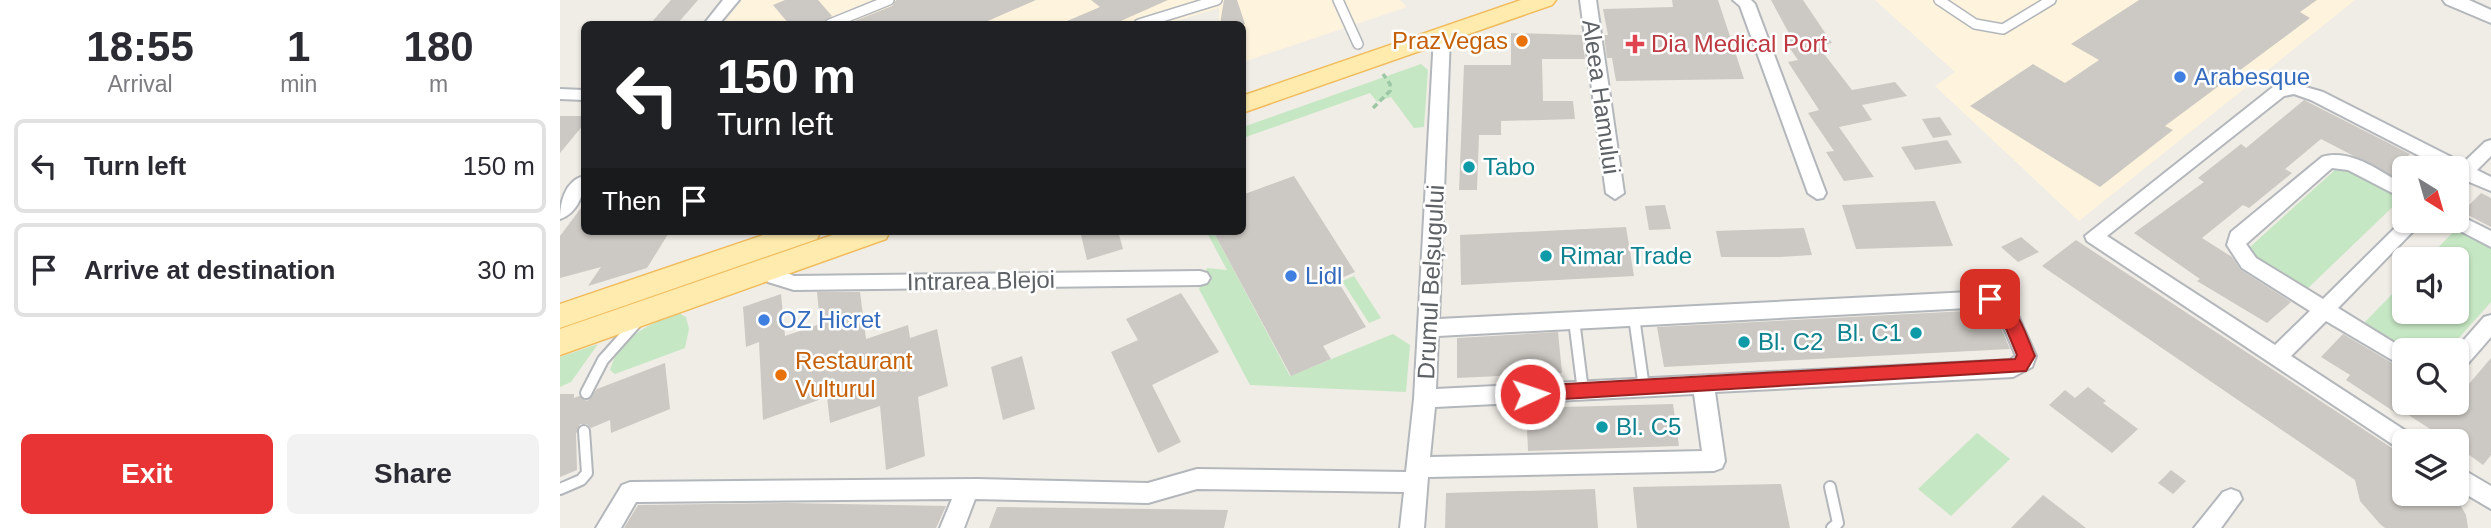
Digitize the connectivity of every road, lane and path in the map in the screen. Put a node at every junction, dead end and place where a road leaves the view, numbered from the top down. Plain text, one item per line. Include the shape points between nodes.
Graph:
1 (731, 0) edge
2 (889, 0) edge
3 (1217, 0) edge
4 (1338, 0) edge
5 (1488, 0) edge
6 (1544, 0) edge
7 (1588, 0) edge
8 (1741, 0) edge
9 (1939, 0) edge
10 (2051, 0) edge
11 (2454, 0) edge
12 (2491, 17) edge
13 (714, 21) edge
14 (837, 21) edge
15 (1149, 21) edge
16 (1442, 36) junction
17 (1368, 55) junction
18 (1246, 83) edge
19 (560, 94) edge
20 (581, 95) edge
21 (1246, 103) edge
22 (1373, 108) dead end
23 (2491, 146) edge
24 (2425, 156) edge
25 (2469, 168) edge
26 (2469, 178) edge
27 (2491, 185) edge
28 (581, 186) edge
29 (2392, 186) edge
30 (1615, 193) dead end
31 (1817, 193) dead end
32 (560, 212) edge
33 (2469, 227) edge
34 (2403, 233) edge
35 (798, 235) edge
36 (851, 235) edge
37 (2491, 240) edge
38 (768, 248) edge
39 (1200, 278) dead end
40 (2325, 309) junction
41 (647, 311) junction
42 (560, 316) edge
43 (1634, 317) junction
44 (1574, 320) junction
45 (2491, 323) edge
46 (1429, 328) junction
47 (560, 342) edge
48 (2469, 348) edge
49 (2392, 351) edge
50 (2276, 357) junction
51 (1703, 385) junction
52 (1644, 388) junction
53 (1583, 391) junction
54 (586, 393) dead end
55 (1425, 399) junction
56 (584, 430) dead end
57 (2392, 434) edge
58 (1418, 475) junction
59 (2469, 485) edge
60 (1830, 487) dead end
61 (560, 489) edge
62 (967, 491) junction
63 (2231, 499) dead end
64 (2491, 499) edge
65 (608, 528) edge
66 (952, 528) edge
67 (1412, 528) edge
68 (1832, 528) edge
69 (2206, 528) edge

1 - 13 street
2 - 14 lane
3 - 15 lane
4 - 17 lane
5 - 17 main road
6 - 16 main road
7 - 30 street, Aleea Hamului
8 - 31 street via 1747,4
9 - 10 lane via 1975,24 2003,29
11 - 12 street
16 - 17 main road
16 - 46 street, Drumul Belșugului
17 - 18 main road
17 - 21 main road
17 - 22 path via 1390,88
19 - 20 street
23 - 25 street
24 - 50 street via 2317,96 2287,89 2094,236
26 - 27 street
28 - 32 street
29 - 40 street via 2352,164 2328,161 2238,237 2236,245 2243,258
33 - 37 street
34 - 40 street
35 - 38 main road
36 - 38 main road
38 - 39 street, Intrarea Blejoi via 775,277 794,283
38 - 41 main road
38 - 42 main road
40 - 49 street
40 - 50 street
41 - 47 main road
41 - 54 lane via 603,360
43 - 44 street
43 - 51 street via 1990,299 2005,307 2026,356 2013,368
43 - 52 lane
44 - 46 street
44 - 53 lane
45 - 48 street
46 - 55 street, Drumul Belșugului
50 - 57 street
51 - 52 street
51 - 58 street via 1714,461
52 - 53 street
53 - 55 street
55 - 58 street, Drumul Belșugului
56 - 61 lane via 587,474
58 - 62 street via 1197,479 1148,493
58 - 67 street, Drumul Belșugului
59 - 64 street
60 - 68 lane via 1838,523
62 - 65 street via 630,492
62 - 66 street
63 - 69 street

